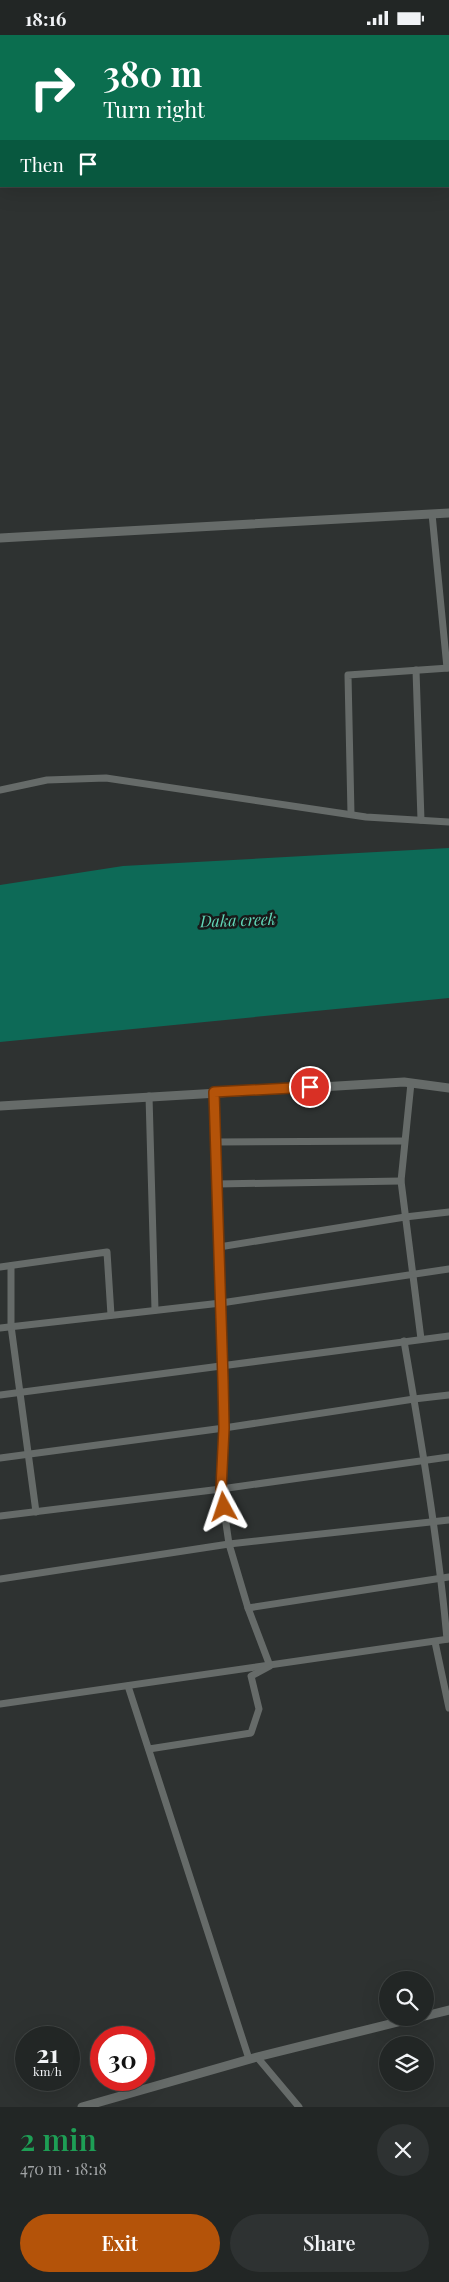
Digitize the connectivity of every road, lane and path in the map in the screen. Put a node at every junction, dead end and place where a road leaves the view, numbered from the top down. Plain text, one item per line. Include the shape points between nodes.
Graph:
1 (449, 513) edge
2 (432, 514) junction
3 (0, 538) edge
4 (448, 668) edge
5 (416, 670) junction
6 (0, 791) edge
7 (351, 814) junction
8 (422, 820) junction
9 (449, 822) edge
10 (411, 1083) junction
11 (449, 1088) edge
12 (214, 1092) junction
13 (149, 1097) junction
14 (0, 1106) edge
15 (404, 1141) junction
16 (216, 1142) junction
17 (401, 1181) junction
18 (217, 1184) junction
19 (449, 1212) edge
20 (405, 1217) junction
21 (219, 1247) junction
22 (11, 1265) junction
23 (0, 1267) edge
24 (449, 1269) edge
25 (414, 1273) junction
26 (221, 1303) junction
27 (156, 1310) junction
28 (111, 1315) junction
29 (11, 1326) junction
30 (0, 1328) edge
31 (449, 1336) edge
32 (421, 1339) junction
33 (404, 1341) junction
34 (223, 1366) junction
35 (21, 1392) junction
36 (0, 1395) edge
37 (449, 1395) edge
38 (414, 1399) junction
39 (224, 1428) junction
40 (29, 1454) junction
41 (449, 1457) edge
42 (0, 1458) edge
43 (424, 1460) junction
44 (221, 1489) junction
45 (36, 1511) junction
46 (0, 1516) edge
47 (449, 1520) edge
48 (433, 1522) junction
49 (229, 1544) junction
50 (445, 1577) edge
51 (0, 1579) edge
52 (248, 1608) junction
53 (448, 1639) edge
54 (435, 1642) junction
55 (270, 1666) junction
56 (128, 1686) junction
57 (0, 1704) edge
58 (449, 1708) edge
59 (148, 1749) junction
60 (449, 2010) edge
61 (434, 2014) edge
62 (382, 2026) edge
63 (253, 2058) junction
64 (82, 2107) edge
65 (299, 2107) edge

1 - 2 street
2 - 3 street
2 - 4 street
4 - 5 street
5 - 7 street via 348,675
5 - 8 street
6 - 7 street via 47,780 106,778
7 - 8 street
8 - 9 street
10 - 11 street
10 - 12 street
10 - 15 street
12 - 13 street
12 - 16 street
13 - 14 street
13 - 27 street
15 - 16 street
15 - 17 street
16 - 18 street
17 - 18 street
17 - 20 street
18 - 21 street
19 - 20 street
20 - 21 street
20 - 25 street
21 - 26 street
22 - 23 street
22 - 28 street via 107,1252
22 - 29 street
24 - 25 street
25 - 26 street
25 - 32 street
26 - 27 street
26 - 34 street
27 - 28 street
28 - 29 street
29 - 30 street
29 - 35 street
31 - 32 street
32 - 33 street
33 - 34 street
33 - 38 street
34 - 35 street
34 - 39 street
35 - 36 street
35 - 40 street
37 - 38 street
38 - 39 street
38 - 43 street
39 - 40 street
39 - 44 street
40 - 42 street
40 - 45 street
41 - 43 street
43 - 44 street
43 - 48 street
44 - 45 street
44 - 49 street
45 - 46 street
47 - 48 street
48 - 49 street
48 - 50 street
49 - 51 street
49 - 52 street
50 - 52 street
50 - 53 street
52 - 55 street
53 - 54 street
54 - 55 street
54 - 58 street
55 - 56 street
55 - 59 street via 251,1676 259,1709 251,1733
56 - 57 street
56 - 59 street
59 - 63 street
60 - 61 street
62 - 63 street
63 - 64 street
63 - 65 street

